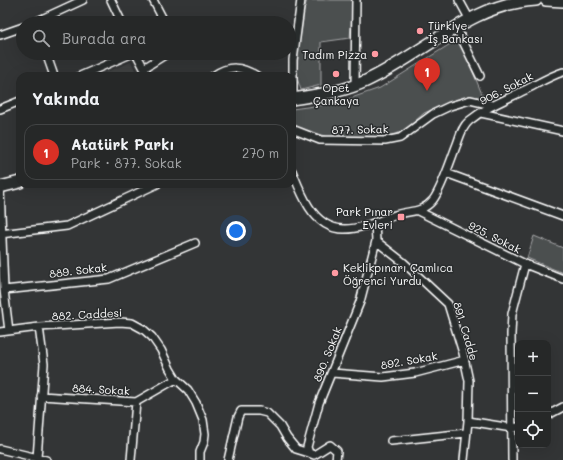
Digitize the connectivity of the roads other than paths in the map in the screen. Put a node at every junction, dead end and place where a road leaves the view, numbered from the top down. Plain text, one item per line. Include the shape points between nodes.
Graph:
1 (83, 0) edge
2 (111, 0) edge
3 (153, 0) edge
4 (301, 0) edge
5 (356, 0) edge
6 (459, 0) edge
7 (536, 0) edge
8 (546, 0) edge
9 (558, 0) edge
10 (563, 1) edge
11 (50, 16) edge
12 (119, 16) edge
13 (161, 16) edge
14 (470, 20) junction
15 (456, 27) junction
16 (16, 29) edge
17 (0, 35) edge
18 (296, 38) edge
19 (48, 60) edge
20 (118, 60) edge
21 (139, 60) edge
22 (157, 60) edge
23 (293, 60) edge
24 (144, 68) junction
25 (53, 72) edge
26 (89, 72) edge
27 (146, 72) edge
28 (218, 72) edge
29 (251, 72) edge
30 (293, 72) edge
31 (563, 72) edge
32 (480, 76) dead end
33 (355, 86) junction
34 (296, 98) edge
35 (16, 103) edge
36 (492, 105) junction
37 (0, 109) edge
38 (481, 113) junction
39 (296, 131) edge
40 (563, 131) edge
41 (446, 173) junction
42 (296, 180) edge
43 (16, 183) edge
44 (0, 187) edge
45 (148, 188) edge
46 (418, 211) junction
47 (563, 216) edge
48 (375, 223) junction
49 (1, 235) edge
50 (376, 241) junction
51 (195, 243) dead end
52 (525, 264) junction
53 (563, 280) edge
54 (4, 290) junction
55 (39, 327) junction
56 (9, 331) junction
57 (0, 332) edge
58 (465, 360) junction
59 (332, 373) junction
60 (176, 379) junction
61 (41, 396) junction
62 (136, 402) junction
63 (563, 407) edge
64 (551, 413) edge
65 (468, 422) junction
66 (515, 427) edge
67 (466, 433) junction
68 (391, 441) dead end
69 (0, 449) edge
70 (309, 453) junction
71 (37, 458) junction
72 (46, 460) edge
73 (131, 460) edge
74 (200, 460) edge
75 (228, 460) edge
76 (336, 460) edge
77 (464, 460) edge
78 (512, 460) edge

1 - 11 street
2 - 12 street
3 - 13 street
4 - 18 street
5 - 33 street
6 - 14 street
7 - 14 main road via 507,4 488,10
8 - 9 main road
9 - 10 main road
14 - 15 main road
15 - 32 street
15 - 33 main road via 378,75
16 - 17 street
19 - 25 street
20 - 26 street
21 - 24 street
22 - 24 street
23 - 30 street
24 - 27 street
28 - 29 street via 222,69 237,68
31 - 36 street, 906. Sokak
33 - 34 main road
35 - 37 street
36 - 38 street, 906. Sokak
36 - 39 street, 877. Sokak via 470,100 450,106 433,114 400,138 385,141 320,140
38 - 40 street
38 - 41 street, 906. Sokak via 461,130
41 - 46 street, 906. Sokak via 434,199
41 - 47 street
42 - 48 street via 315,216 325,225 349,229
43 - 44 main road
44 - 49 street
45 - 49 street via 67,226
46 - 48 street via 402,213
46 - 52 street, 925. Sokak
48 - 50 street, 890. Sokak
49 - 54 street
50 - 58 street, 891. Cadde via 448,304
50 - 59 street, 890. Sokak via 360,302
51 - 54 street, 889. Sokak via 109,279
52 - 53 street, 925. Sokak
52 - 66 street via 512,314
54 - 56 street
55 - 56 street, 882. Caddesi
55 - 60 street, 882. Caddesi via 132,323 152,337
55 - 61 street via 44,364
56 - 57 street, 882. Caddesi
58 - 59 street, 892. Sokak via 383,378
58 - 65 street, 891. Cadde via 469,381
59 - 70 street, 890. Sokak via 307,447
60 - 62 street, 884. Sokak
60 - 74 street, 882. Caddesi via 188,390 200,411 204,442
61 - 62 street, 884. Sokak
61 - 71 street
62 - 73 street
63 - 64 street
65 - 66 street
65 - 67 street, 891. Cadde
66 - 78 street
67 - 68 street
67 - 77 street, 891. Cadde
69 - 71 street
70 - 75 street via 296,449 267,413 241,411
70 - 76 street via 314,455 330,445 337,450
71 - 72 street

